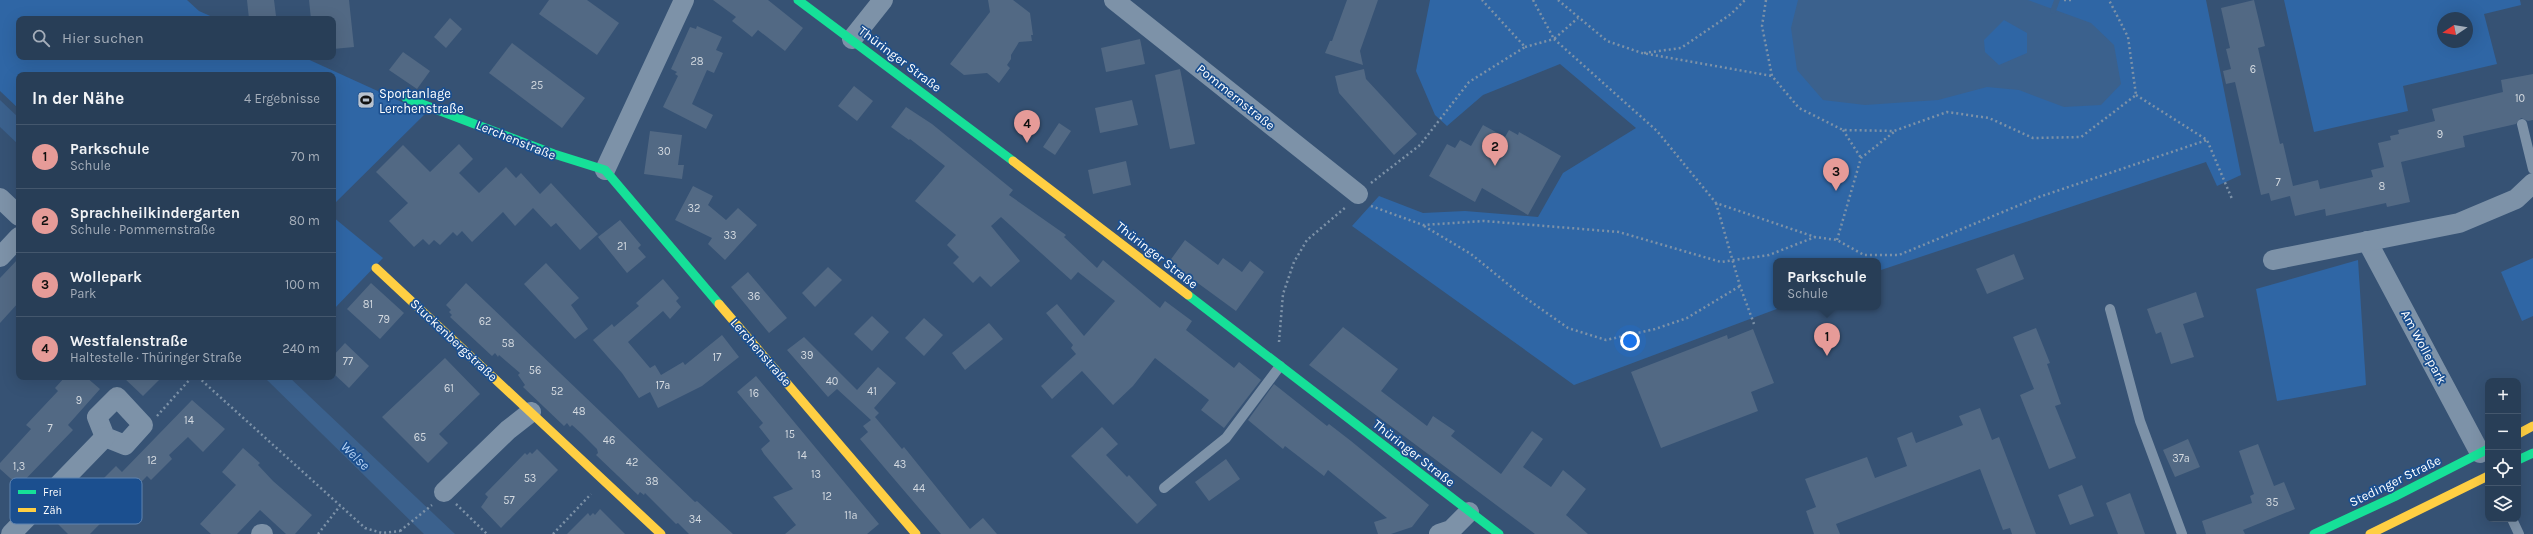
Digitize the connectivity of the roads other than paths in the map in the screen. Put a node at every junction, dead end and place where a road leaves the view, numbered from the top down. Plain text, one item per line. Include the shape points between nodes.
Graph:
1 (684, 0) edge
2 (798, 0) edge
3 (883, 0) edge
4 (1114, 0) edge
5 (852, 39) junction
6 (406, 98) dead end
7 (2522, 124) dead end
8 (2533, 169) edge
9 (605, 170) junction
10 (2533, 183) edge
11 (1356, 197) road end
12 (0, 198) edge
13 (16, 213) edge
14 (16, 240) edge
15 (2367, 241) junction
16 (0, 257) edge
17 (2273, 260) dead end
18 (376, 268) dead end
19 (2110, 309) dead end
20 (1280, 366) junction
21 (531, 412) junction
22 (2533, 426) edge
23 (2521, 432) edge
24 (105, 438) junction
25 (2533, 452) edge
26 (2485, 458) edge
27 (2521, 458) edge
28 (2485, 477) edge
29 (66, 478) edge
30 (1164, 488) dead end
31 (438, 499) road end
32 (1469, 512) junction
33 (2513, 522) edge
34 (21, 524) edge
35 (11, 534) edge
36 (661, 534) edge
37 (916, 534) edge
38 (1438, 534) edge
39 (1499, 534) edge
40 (2182, 534) edge
41 (2314, 534) edge
42 (2370, 534) edge
43 (2519, 534) edge

1 - 9 street
2 - 5 street, Thüringer Straße
3 - 5 street
4 - 11 street, Pommernstraße
5 - 20 street, Thüringer Straße
6 - 9 street, Lerchenstraße via 446,111 562,158
7 - 8 lane
9 - 37 street, Lerchenstraße
10 - 15 street via 2516,199 2459,223
12 - 13 street
14 - 16 street
15 - 17 street
15 - 26 street, Am Wollepark
18 - 21 street, Stuckenbergstraße
19 - 40 lane via 2140,421
20 - 30 lane via 1226,438
20 - 32 street, Thüringer Straße
21 - 31 street via 508,430
21 - 36 street, Stuckenbergstraße
22 - 23 street
24 - 24 street via 125,445 143,424 117,397 97,417
24 - 29 street
25 - 27 street
26 - 41 street, Stedinger Straße
28 - 42 street
32 - 38 street via 1450,530
32 - 39 street, Thüringer Straße
33 - 43 lane
34 - 35 street

